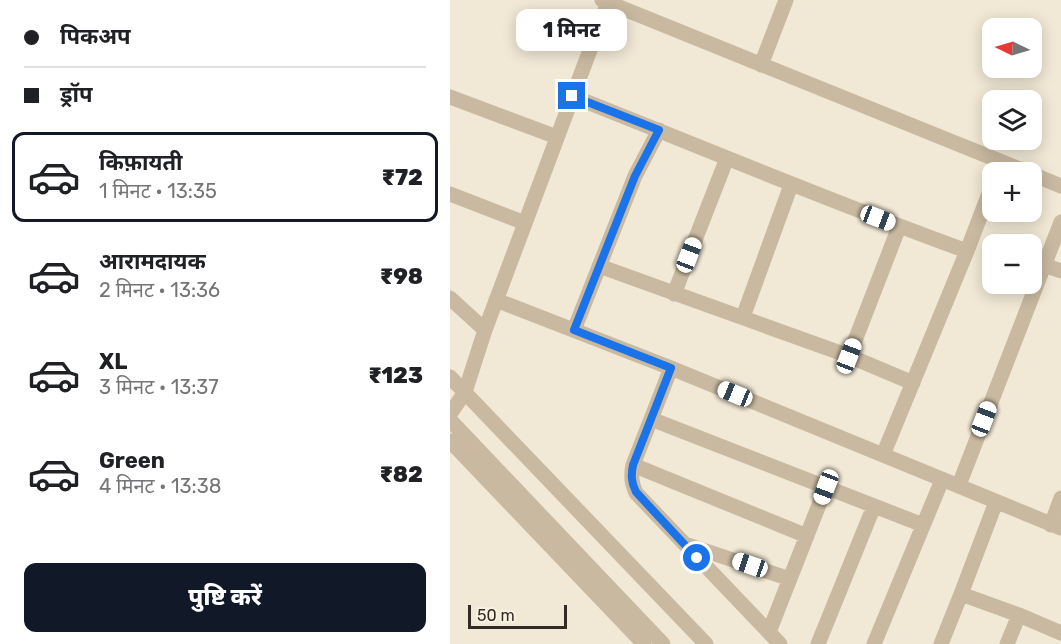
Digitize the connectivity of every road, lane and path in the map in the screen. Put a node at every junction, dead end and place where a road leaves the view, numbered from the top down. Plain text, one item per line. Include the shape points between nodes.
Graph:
1 (786, 0) edge
2 (605, 1) edge
3 (761, 64) junction
4 (572, 96) junction
5 (450, 97) edge
6 (659, 130) junction
7 (557, 137) junction
8 (727, 158) junction
9 (987, 162) edge
10 (1042, 178) edge
11 (791, 185) junction
12 (1061, 186) edge
13 (450, 194) edge
14 (982, 212) edge
15 (1061, 222) edge
16 (525, 223) junction
17 (899, 227) junction
18 (967, 251) junction
19 (1044, 265) junction
20 (599, 267) junction
21 (1061, 271) edge
22 (674, 294) junction
23 (450, 298) edge
24 (496, 300) junction
25 (743, 317) junction
26 (485, 330) junction
27 (574, 330) junction
28 (849, 356) junction
29 (671, 368) junction
30 (450, 377) edge
31 (913, 382) junction
32 (465, 392) junction
33 (450, 414) edge
34 (651, 419) junction
35 (450, 420) edge
36 (450, 441) edge
37 (883, 455) junction
38 (633, 465) junction
39 (942, 480) junction
40 (959, 485) junction
41 (826, 487) junction
42 (1061, 498) edge
43 (996, 501) junction
44 (874, 506) junction
45 (923, 525) junction
46 (1056, 526) edge
47 (807, 536) junction
48 (683, 543) junction
49 (790, 579) junction
50 (961, 594) junction
51 (1020, 615) junction
52 (769, 632) junction
53 (1061, 633) edge
54 (644, 644) edge
55 (663, 644) edge
56 (706, 644) edge
57 (780, 644) edge
58 (818, 644) edge
59 (874, 644) edge
60 (941, 644) edge
61 (1006, 644) edge

1 - 3 street
2 - 3 street
2 - 4 street
3 - 9 street
4 - 6 street
4 - 7 street
5 - 7 street
6 - 8 street
6 - 20 street via 635,176
7 - 16 street
8 - 11 street
8 - 22 street
10 - 12 street
11 - 17 street
11 - 25 street
13 - 16 street
14 - 18 street
15 - 19 street
16 - 24 street
17 - 18 street
17 - 28 street
18 - 31 street
19 - 21 street
19 - 40 street
20 - 22 street
20 - 27 street
22 - 25 street
23 - 26 street
24 - 26 street
24 - 27 street
25 - 28 street
26 - 32 street
27 - 29 street
28 - 31 street
29 - 34 street
29 - 37 street
30 - 32 street
31 - 37 street
32 - 33 street
32 - 56 street
34 - 38 street
34 - 41 street
35 - 55 street
36 - 54 street
37 - 39 street
38 - 47 street
38 - 48 street via 631,477 636,492
39 - 40 street
39 - 45 street
40 - 43 street
41 - 44 street
41 - 47 street
42 - 46 street
43 - 46 street
43 - 50 street
44 - 45 street
44 - 58 street
45 - 59 street
47 - 49 street
48 - 49 street
48 - 52 street
49 - 52 street
50 - 51 street
50 - 60 street
51 - 53 street
51 - 61 street
52 - 57 street

